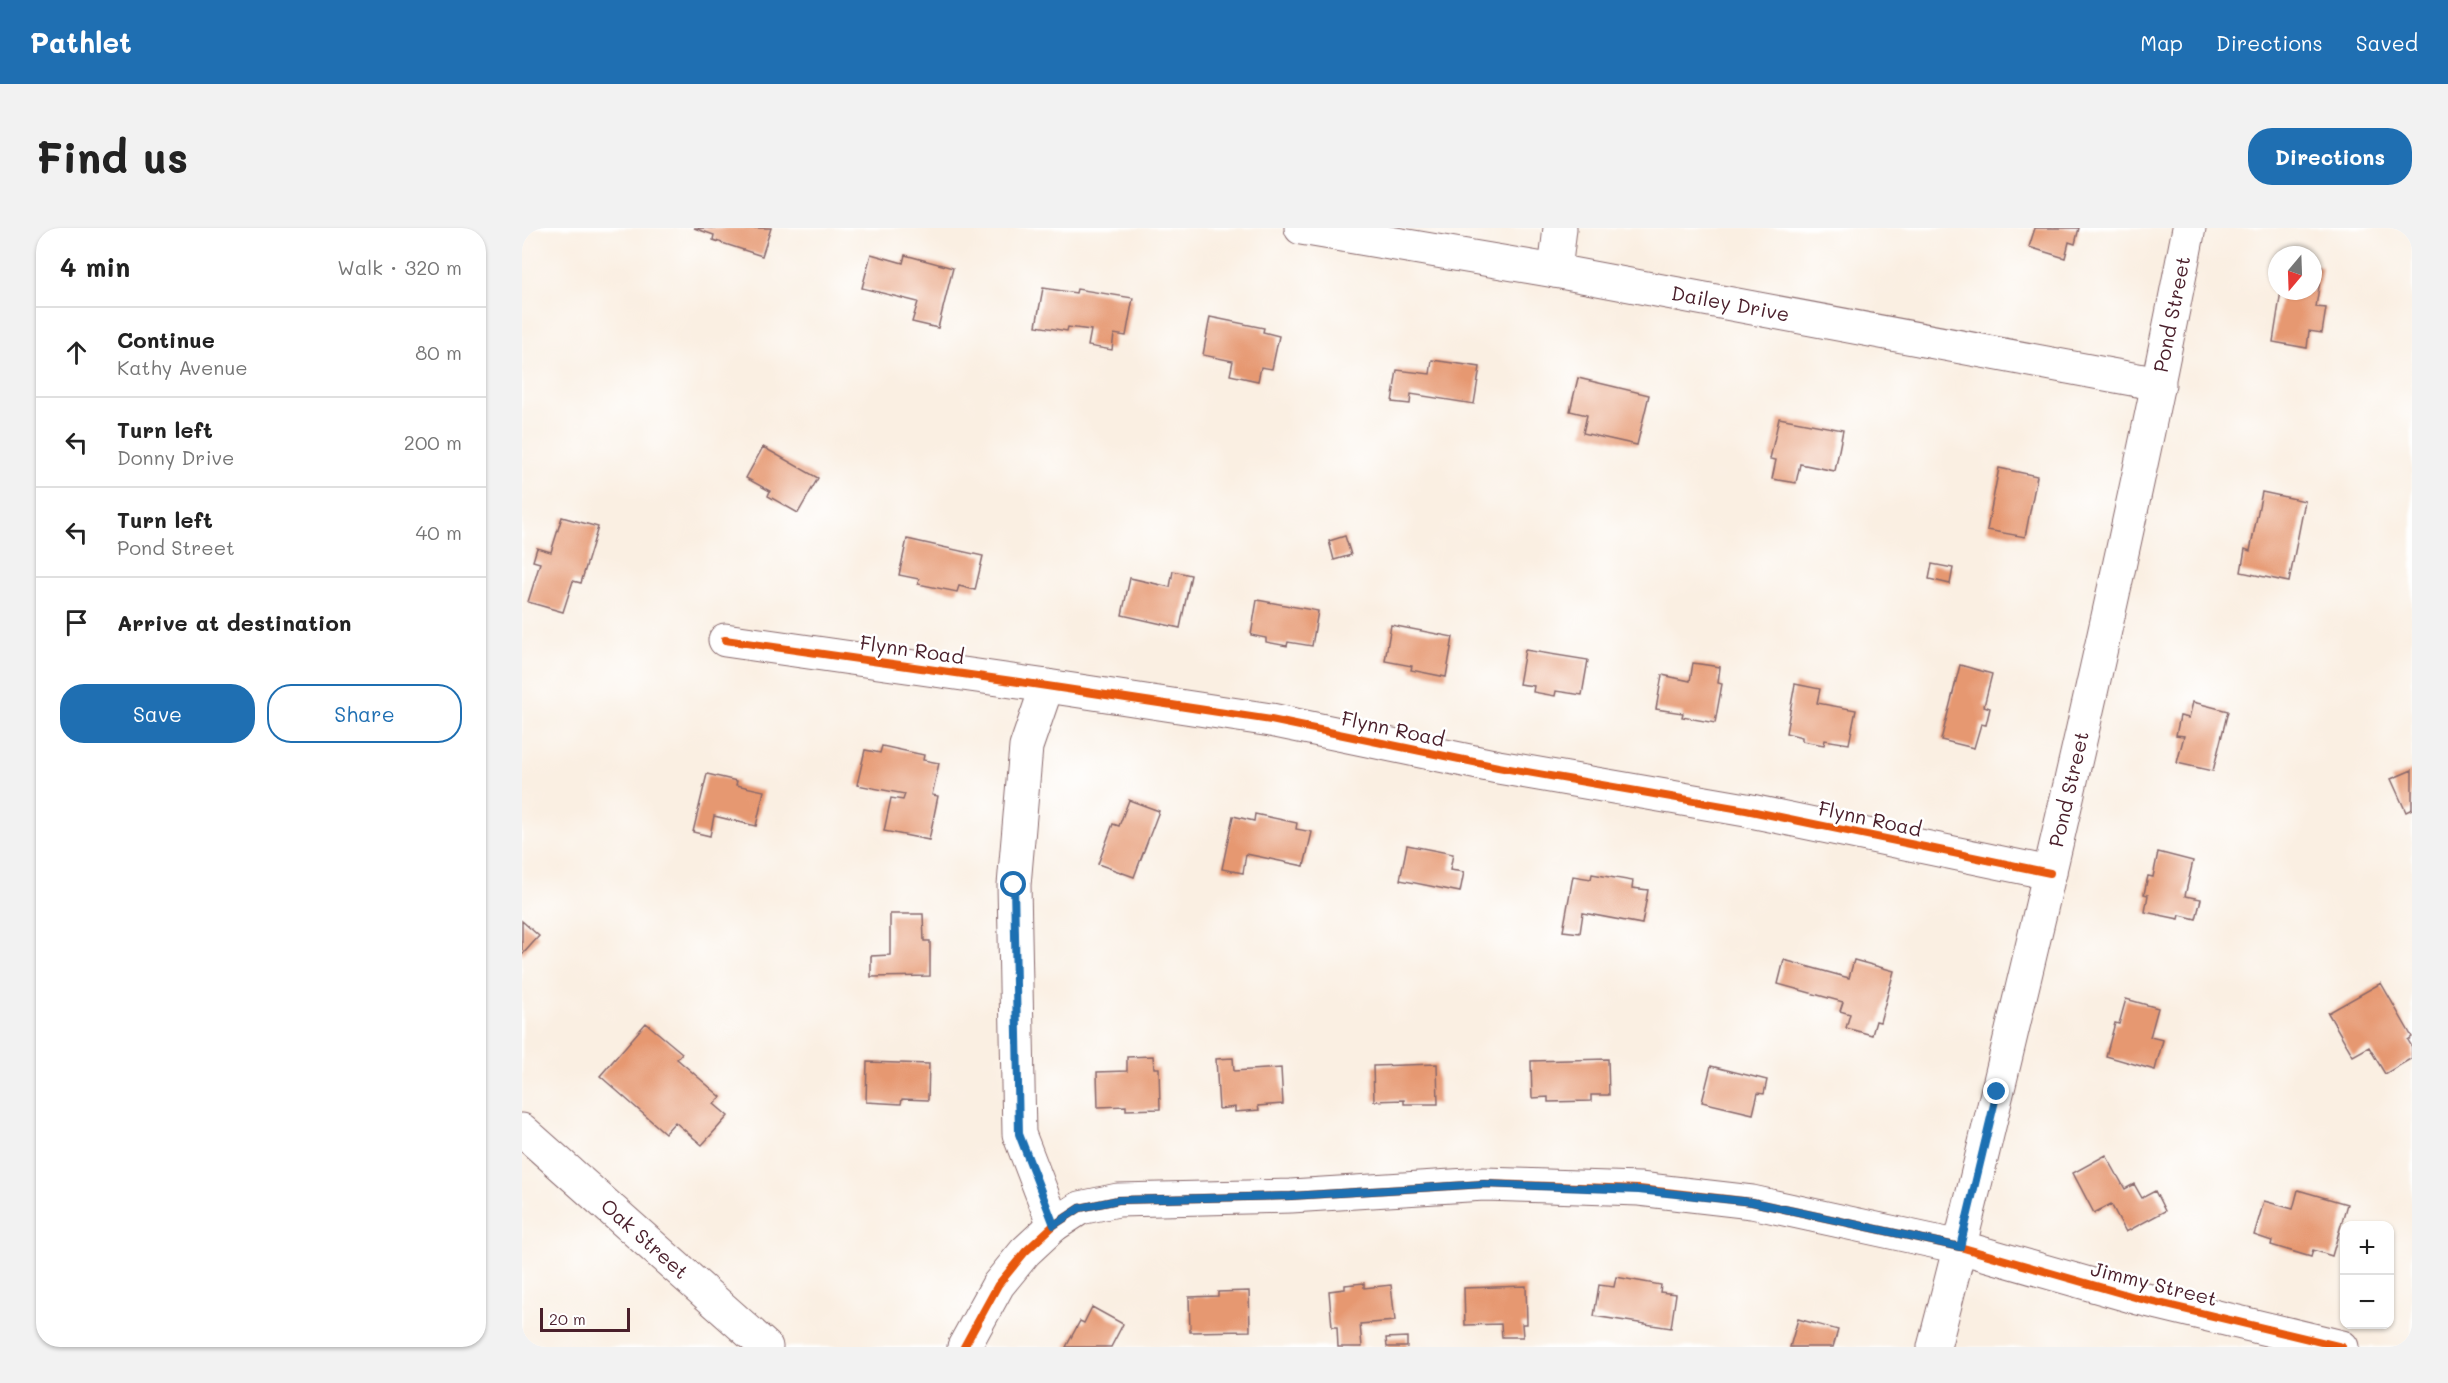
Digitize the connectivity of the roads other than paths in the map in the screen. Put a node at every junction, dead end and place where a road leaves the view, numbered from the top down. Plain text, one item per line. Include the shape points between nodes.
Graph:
1 (1301, 228) edge
2 (1560, 228) edge
3 (2189, 228) edge
4 (1555, 271) junction
5 (2159, 384) junction
6 (725, 640) dead end
7 (1047, 686) junction
8 (2050, 873) junction
9 (522, 1130) edge
10 (1054, 1225) junction
11 (1960, 1247) junction
12 (766, 1347) edge
13 (964, 1347) edge
14 (1934, 1347) edge
15 (2342, 1347) edge

1 - 4 street, Dailey Drive
2 - 4 street
3 - 5 street, Pond Street
4 - 5 street, Dailey Drive
5 - 8 street, Pond Street
6 - 7 street, Flynn Road
7 - 8 street, Flynn Road via 1271,720 1498,767 1746,810
7 - 10 street via 1026,747 1014,885 1019,1134
8 - 11 street, Pond Street
9 - 12 street, Oak Street
10 - 11 street, Jimmy Street via 1080,1208 1118,1200 1291,1196 1484,1184 1639,1190 1752,1202
10 - 13 street, Jimmy Street via 998,1285
11 - 14 street, Pond Street
11 - 15 street, Jimmy Street via 2138,1298

